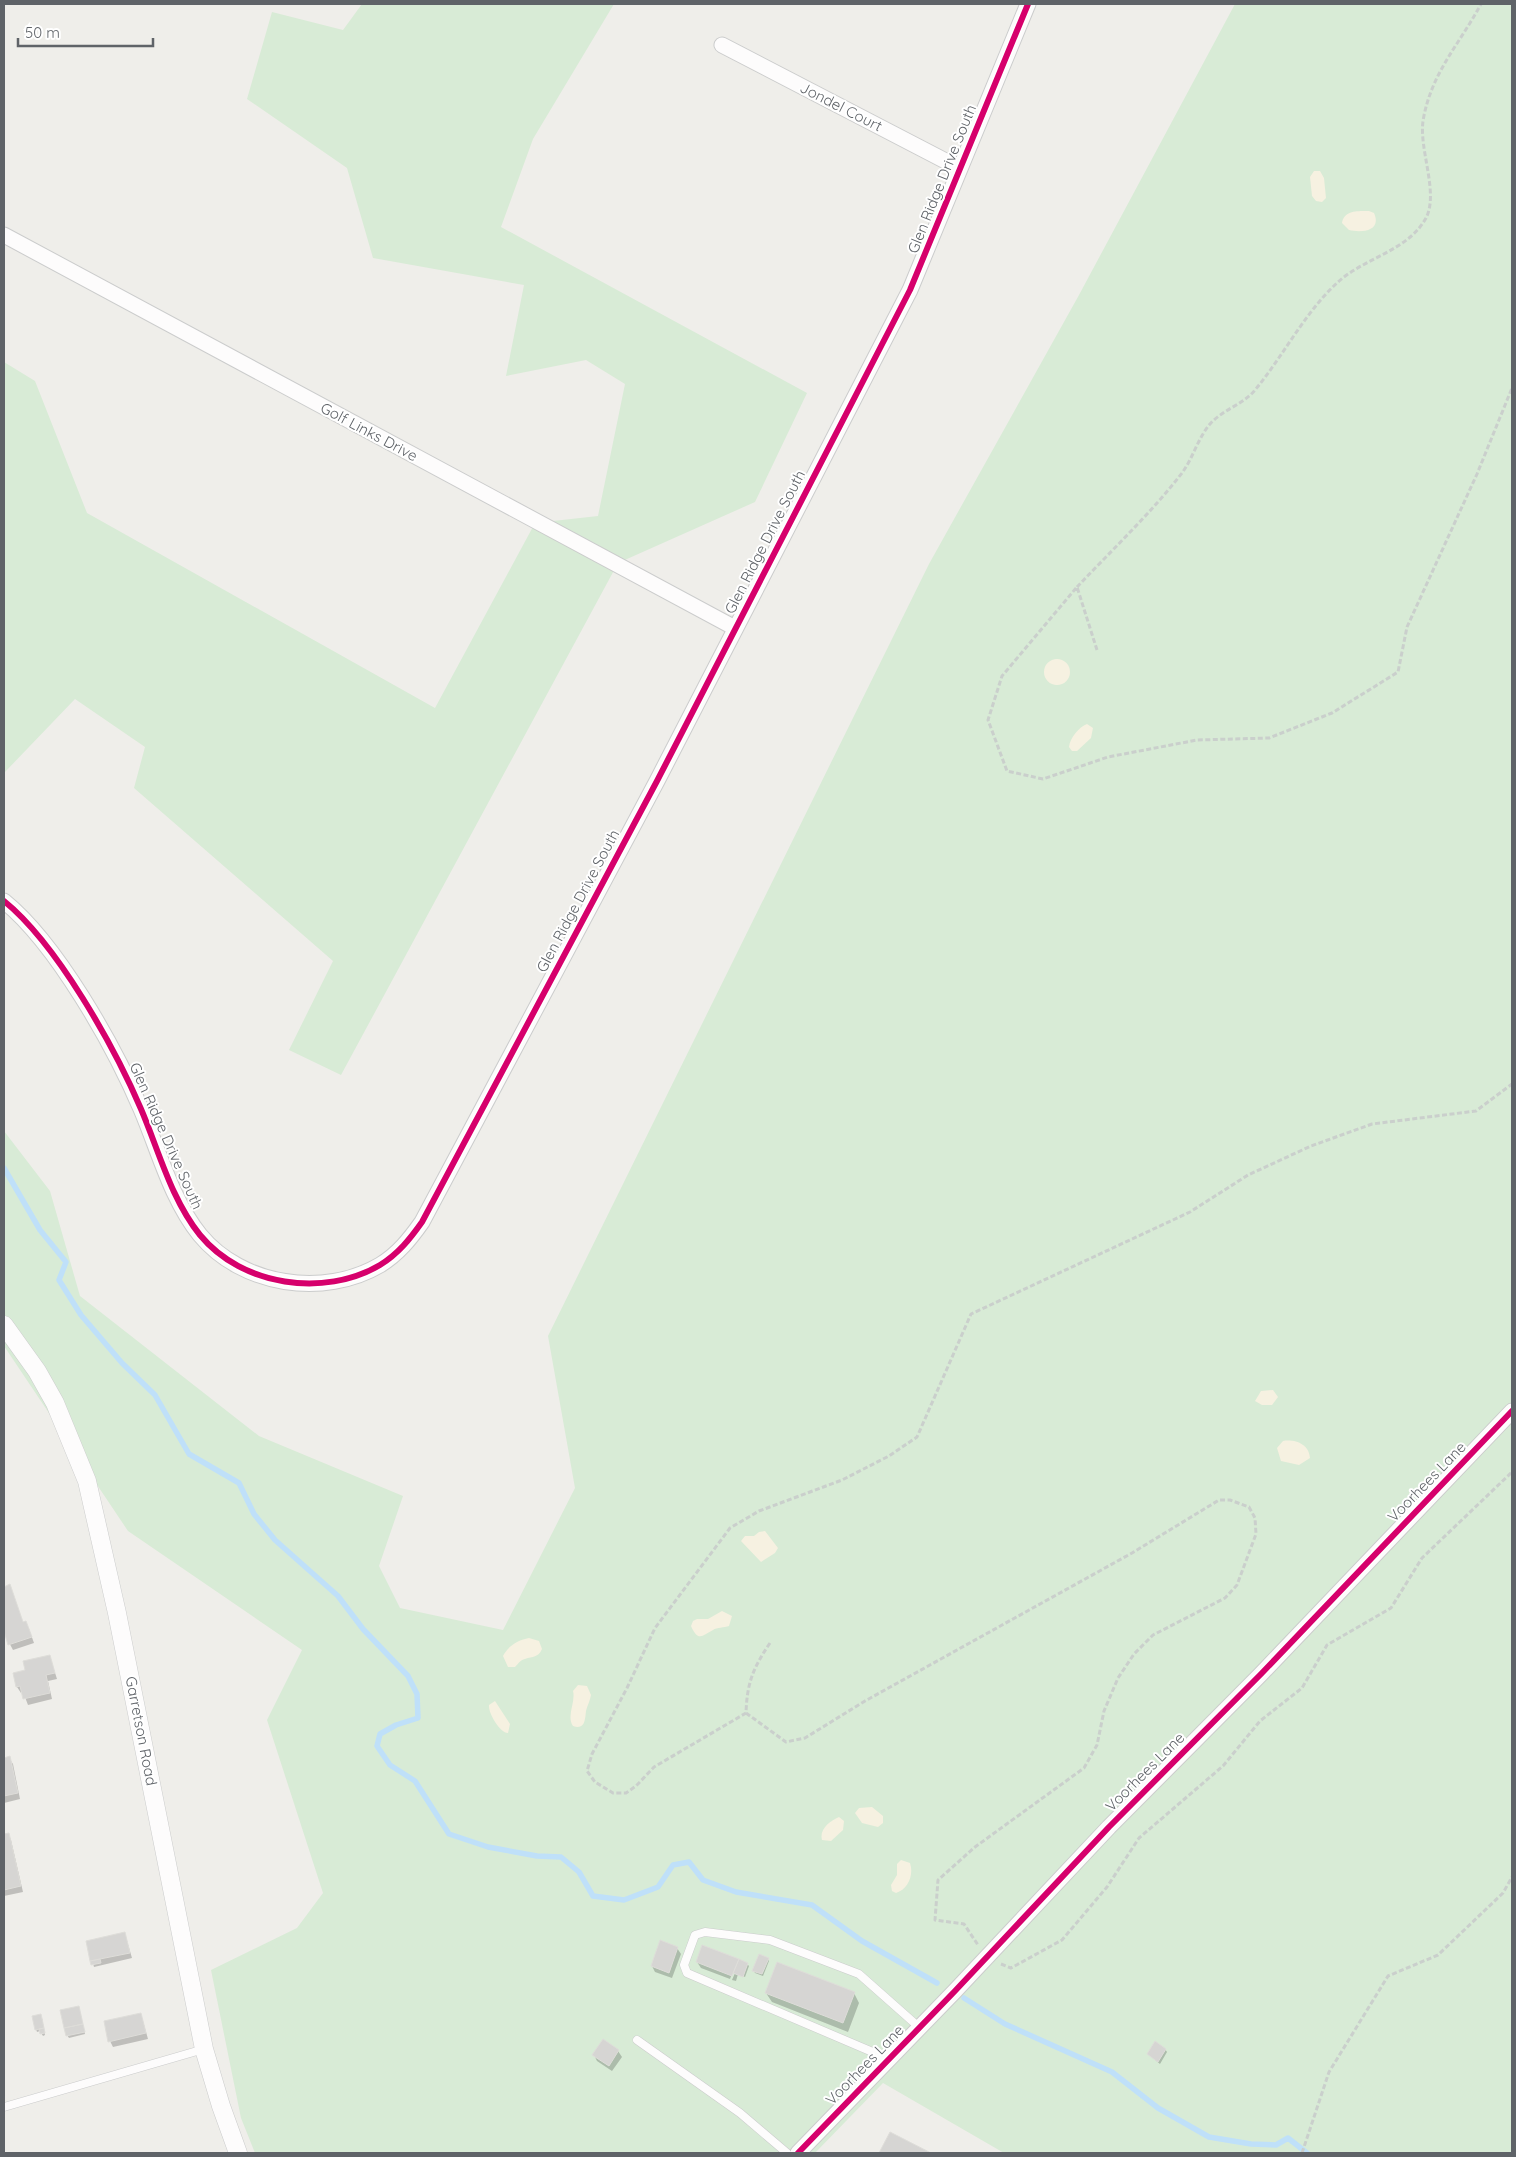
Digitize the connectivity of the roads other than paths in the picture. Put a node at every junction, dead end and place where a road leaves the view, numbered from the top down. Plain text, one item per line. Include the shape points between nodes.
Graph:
1 (1028, 4) edge
2 (722, 45) dead end
3 (960, 168) junction
4 (4, 235) edge
5 (735, 628) junction
6 (4, 902) edge
7 (4, 1325) edge
8 (1512, 1410) edge
9 (920, 2028) junction
10 (637, 2040) dead end
11 (204, 2049) junction
12 (889, 2059) junction
13 (4, 2106) edge
14 (238, 2153) edge
15 (787, 2153) edge
16 (798, 2153) edge

1 - 3 street, Glen Ridge Drive South
2 - 3 street, Jondel Court
3 - 5 street, Glen Ridge Drive South via 910,290
4 - 5 street, Golf Links Drive
5 - 6 street, Glen Ridge Drive South via 422,1222 403,1247 380,1265 344,1280 319,1285 264,1276 240,1268 201,1236 182,1210 118,1059 38,935
7 - 11 street, Garretson Road via 55,1403 87,1481 117,1613
8 - 9 street, Voorhees Lane via 1261,1674 1109,1827
9 - 12 street, Voorhees Lane
9 - 12 lane via 859,1974 770,1940 705,1932 695,1935 684,1965 687,1973
10 - 15 lane via 740,2113
11 - 13 lane
11 - 14 street, Garretson Road
12 - 16 street, Voorhees Lane

